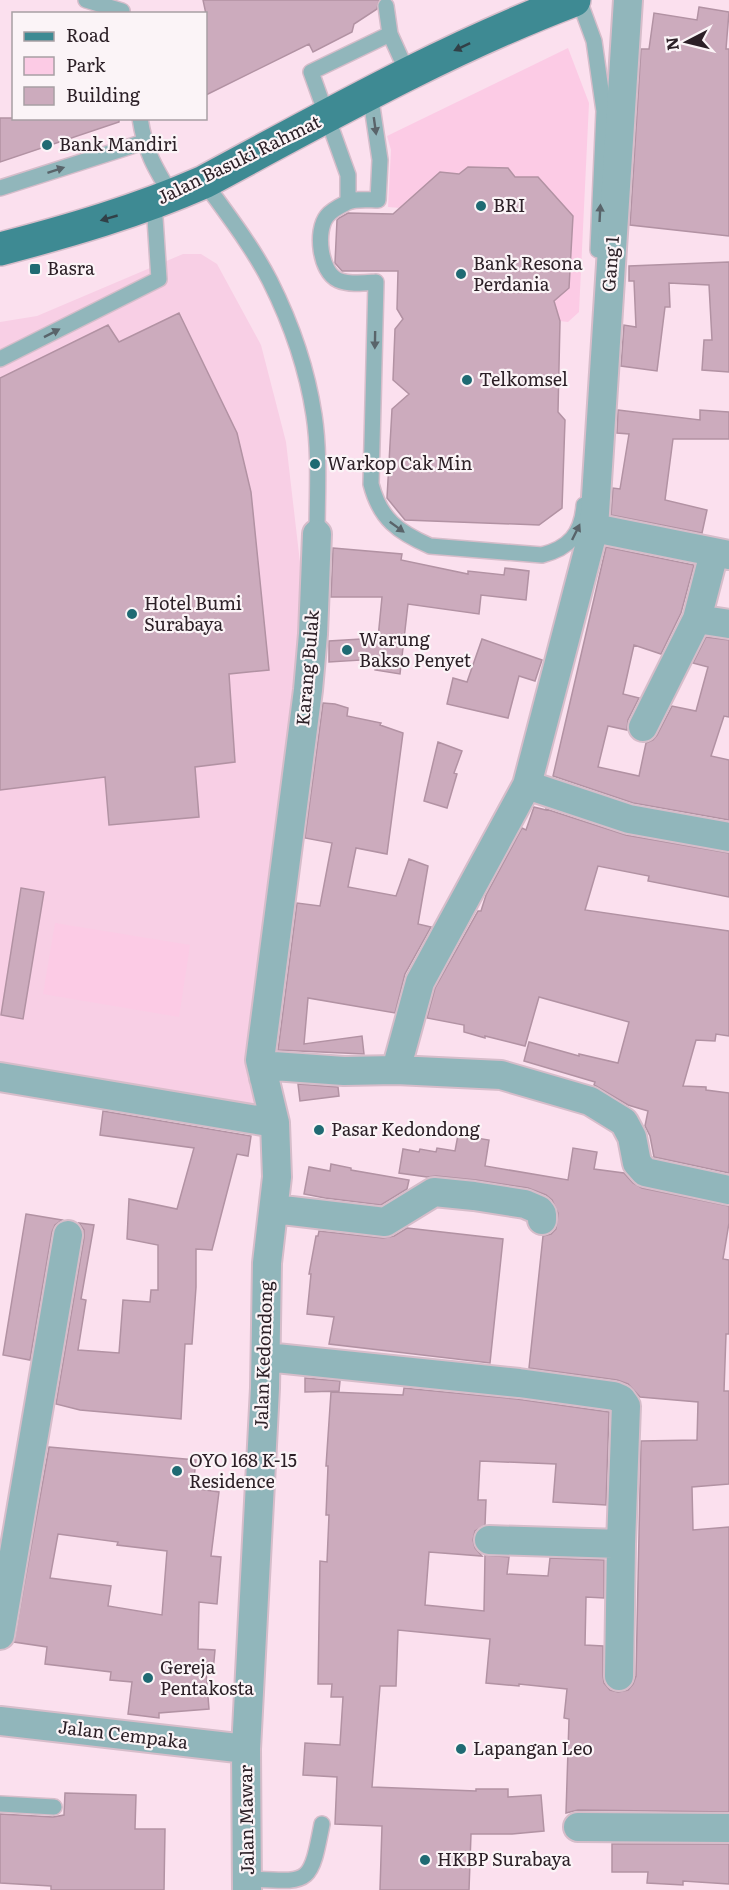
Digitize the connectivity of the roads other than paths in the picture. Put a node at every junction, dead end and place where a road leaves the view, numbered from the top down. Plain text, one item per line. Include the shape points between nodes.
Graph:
1 (86, 0) edge
2 (540, 0) edge
3 (576, 0) edge
4 (628, 0) edge
5 (386, 6) dead end
6 (122, 8) edge
7 (514, 22) junction
8 (390, 34) junction
9 (408, 75) junction
10 (370, 93) junction
11 (328, 116) junction
12 (140, 120) edge
13 (144, 142) junction
14 (204, 182) junction
15 (0, 188) edge
16 (163, 200) junction
17 (348, 201) junction
18 (0, 249) edge
19 (0, 359) edge
20 (594, 528) junction
21 (317, 534) joint
22 (721, 554) edge
23 (697, 619) junction
24 (729, 624) edge
25 (644, 727) dead end
26 (527, 785) junction
27 (729, 837) edge
28 (396, 1070) junction
29 (0, 1077) edge
30 (264, 1078) junction
31 (275, 1124) junction
32 (278, 1177) joint
33 (729, 1190) edge
34 (274, 1209) junction
35 (542, 1220) dead end
36 (68, 1236) dead end
37 (266, 1357) junction
38 (489, 1540) dead end
39 (621, 1544) junction
40 (0, 1635) edge
41 (619, 1676) dead end
42 (0, 1721) edge
43 (246, 1749) junction
44 (0, 1804) edge
45 (54, 1807) dead end
46 (322, 1824) dead end
47 (578, 1827) dead end
48 (729, 1828) edge
49 (248, 1885) edge

1 - 6 lane
2 - 7 main road
3 - 7 main road
17 -> 3 lane via 326,217 321,252 327,269 338,280 376,282 371,484 375,500 386,518 413,539 430,546 542,555 558,550 572,541 583,517 604,111 594,41
4 - 20 street, Gang 1
5 - 8 lane
7 -> 9 main road, Jalan Basuki Rahmat
8 - 9 lane
8 - 11 lane via 311,72
9 - 10 main road, Jalan Basuki Rahmat
10 - 11 main road, Jalan Basuki Rahmat
10 -> 17 lane via 380,160 378,200
11 - 14 main road, Jalan Basuki Rahmat
11 - 17 lane via 348,175
12 - 13 lane
15 -> 13 lane
13 - 16 lane
14 - 16 main road, Jalan Basuki Rahmat
14 - 21 lane, Karang Bulak via 270,280 298,347 315,417
16 -> 18 main road, Jalan Basuki Rahmat
19 -> 16 lane via 159,279
20 - 22 street
20 - 26 street, Gang 1
21 - 30 street, Karang Bulak via 308,690 260,1060
22 - 23 street
23 - 24 street
23 - 25 street
26 - 27 street via 629,819
26 - 28 street, Gang 1 via 420,982
28 - 30 street via 273,1066
28 - 33 street via 501,1075 590,1101 624,1122 632,1137 637,1163 645,1173
29 - 31 street
30 - 31 street, Karang Bulak
31 - 32 street, Karang Bulak
32 - 34 street, Jalan Kedondong
34 - 35 street via 385,1222 434,1192 525,1204 539,1210
34 - 37 street, Jalan Kedondong via 267,1263
36 - 40 street
37 - 39 street via 614,1395 626,1406
37 - 43 street, Jalan Kedondong
38 - 39 street
39 - 41 street
42 - 43 street, Jalan Cempaka
43 - 49 street, Jalan Mawar
44 - 45 lane
46 - 49 lane via 308,1874 294,1881
47 - 48 street

